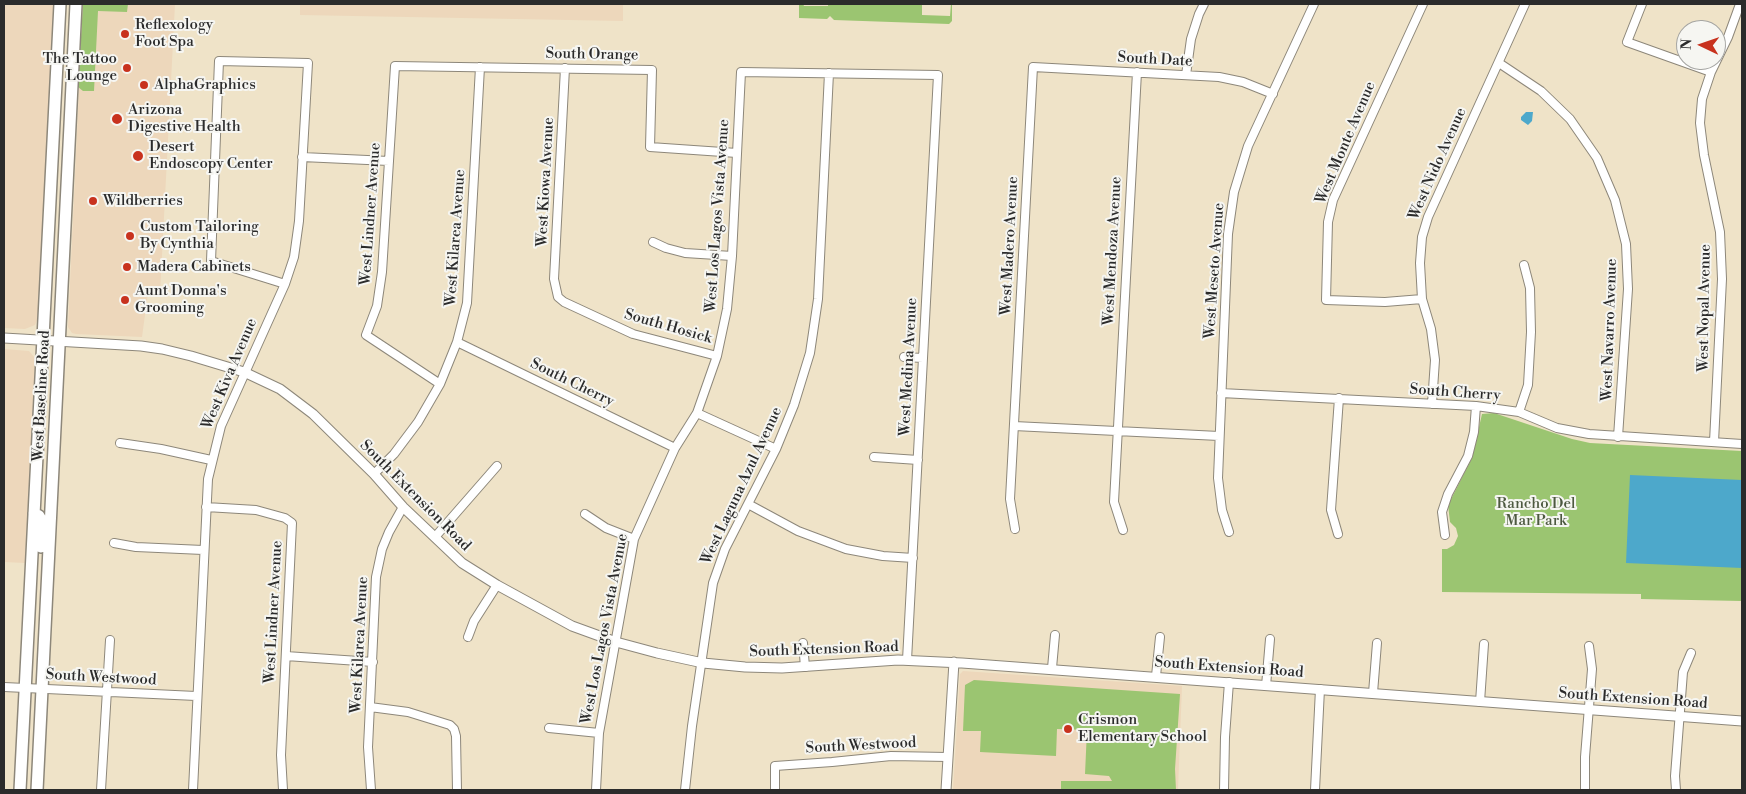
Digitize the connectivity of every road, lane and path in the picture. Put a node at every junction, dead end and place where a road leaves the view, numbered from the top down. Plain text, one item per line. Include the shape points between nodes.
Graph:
1 (60, 4) edge
2 (76, 4) edge
3 (1204, 4) edge
4 (1314, 4) edge
5 (1423, 4) edge
6 (1525, 4) edge
7 (1642, 4) edge
8 (1740, 4) edge
9 (1498, 63) junction
10 (395, 66) joint
11 (480, 67) junction
12 (1032, 67) joint
13 (566, 68) junction
14 (1137, 72) junction
15 (1710, 72) junction
16 (830, 73) junction
17 (1186, 75) junction
18 (1273, 94) junction
19 (738, 153) junction
20 (302, 157) junction
21 (389, 161) junction
22 (653, 242) dead end
23 (732, 256) junction
24 (1524, 265) dead end
25 (285, 284) junction
26 (558, 297) joint
27 (1422, 299) junction
28 (4, 338) edge
29 (43, 340) junction
30 (60, 341) junction
31 (457, 342) junction
32 (717, 356) junction
33 (904, 357) dead end
34 (923, 358) junction
35 (244, 372) junction
36 (440, 384) junction
37 (1221, 393) junction
38 (1339, 398) junction
39 (1432, 404) junction
40 (1476, 406) junction
41 (1519, 412) junction
42 (697, 413) junction
43 (1014, 426) junction
44 (1118, 432) junction
45 (1219, 436) junction
46 (1618, 437) junction
47 (1714, 442) junction
48 (120, 443) dead end
49 (1742, 444) edge
50 (675, 448) junction
51 (776, 449) junction
52 (874, 457) dead end
53 (211, 460) junction
54 (918, 460) junction
55 (497, 466) dead end
56 (374, 474) junction
57 (748, 504) junction
58 (206, 507) junction
59 (403, 507) junction
60 (34, 513) junction
61 (585, 514) dead end
62 (1015, 529) dead end
63 (1124, 530) dead end
64 (1229, 532) dead end
65 (1338, 534) dead end
66 (1445, 535) dead end
67 (435, 537) junction
68 (634, 539) junction
69 (114, 543) dead end
70 (204, 550) junction
71 (912, 558) junction
72 (47, 584) junction
73 (496, 586) junction
74 (1055, 635) dead end
75 (468, 637) dead end
76 (1160, 637) dead end
77 (1270, 639) dead end
78 (110, 640) dead end
79 (616, 642) junction
80 (803, 643) dead end
81 (1377, 643) dead end
82 (1484, 644) dead end
83 (1588, 646) dead end
84 (1692, 653) dead end
85 (286, 656) junction
86 (907, 660) junction
87 (373, 662) junction
88 (954, 662) junction
89 (702, 663) junction
90 (805, 667) junction
91 (1052, 668) junction
92 (1156, 676) junction
93 (1229, 682) junction
94 (1266, 686) junction
95 (4, 687) edge
96 (26, 688) junction
97 (42, 689) junction
98 (1320, 689) junction
99 (106, 691) junction
100 (1373, 693) junction
101 (196, 696) junction
102 (1480, 702) junction
103 (370, 706) junction
104 (1588, 709) junction
105 (1680, 716) junction
106 (1742, 721) edge
107 (549, 728) dead end
108 (600, 734) junction
109 (948, 758) junction
110 (20, 790) edge
111 (37, 790) edge
112 (101, 790) edge
113 (193, 790) edge
114 (282, 790) edge
115 (371, 790) edge
116 (457, 790) edge
117 (596, 790) edge
118 (685, 790) edge
119 (775, 790) edge
120 (946, 790) edge
121 (1224, 790) edge
122 (1315, 790) edge
123 (1585, 790) edge
124 (1676, 790) edge

1 - 29 main road, West Baseline Road
2 - 30 main road, West Baseline Road
3 - 17 street via 1191,39
4 - 18 street, West Meseto Avenue
5 - 27 street, West Monte Avenue via 1333,200 1328,222 1326,300 1384,302
6 - 9 street, West Nido Avenue
7 - 15 street via 1626,42
8 - 15 street, West Nopal Avenue
9 - 27 street, West Nido Avenue via 1426,224 1421,254
9 - 46 street, West Navarro Avenue via 1541,92 1570,119 1597,158 1616,200 1626,244 1628,289
10 - 11 street, South Orange
10 - 21 street, West Lindner Avenue
11 - 13 street, South Orange
11 - 31 street, West Kilarea Avenue via 468,294
12 - 14 street, South Date
12 - 43 street, West Madero Avenue
13 - 19 street, South Orange via 652,70 650,148
13 - 26 street, West Kiowa Avenue via 554,279
14 - 17 street, South Date
14 - 44 street, West Mendoza Avenue
15 - 47 street, West Nopal Avenue via 1702,99 1700,124 1720,232 1722,279
16 - 19 street, West Los Lagos Vista Avenue via 741,72
16 - 34 street, West Medina Avenue via 938,75
16 - 51 street, West Laguna Azul Avenue via 818,299 810,354
17 - 18 street, South Date via 1235,80
18 - 37 street, West Meseto Avenue via 1248,146 1234,192 1228,234
19 - 23 street, West Los Lagos Vista Avenue
20 - 21 street
20 - 25 street, West Kiva Avenue via 299,221 294,257
20 - 25 street, West Kiva Avenue via 308,63 219,61 211,261
21 - 36 street, West Lindner Avenue via 382,272 377,306 366,335
22 - 23 street via 686,253
23 - 32 street, West Los Lagos Vista Avenue
24 - 41 street via 1530,288 1531,332 1528,385
25 - 35 street, West Kiva Avenue
26 - 32 street, South Hosick via 633,334
27 - 39 street, West Nido Avenue via 1431,329 1435,360
28 - 29 street, South Extension Road
29 - 30 street, South Extension Road
29 - 60 main road, West Baseline Road
30 - 35 street, South Extension Road via 162,349
30 - 72 main road, West Baseline Road
31 - 36 street, West Kilarea Avenue
31 - 50 street, South Cherry
32 - 42 street, West Los Lagos Vista Avenue
33 - 34 street
34 - 54 street, West Medina Avenue
35 - 53 street, West Kiva Avenue via 221,426
35 - 56 street, South Extension Road via 280,389 313,414
36 - 56 street, West Kilarea Avenue via 418,422
37 - 38 street, South Cherry
37 - 45 street, West Meseto Avenue
38 - 39 street, South Cherry
38 - 65 street via 1331,510
39 - 40 street, South Cherry
40 - 41 street, South Cherry
40 - 66 street via 1468,456 1442,512
41 - 46 street, South Cherry via 1557,428
42 - 50 street, West Los Lagos Vista Avenue
42 - 51 street
43 - 44 street
43 - 62 street, West Madero Avenue via 1010,500
44 - 45 street
44 - 63 street, West Mendoza Avenue via 1114,502
45 - 64 street, West Meseto Avenue via 1218,478
46 - 47 street, South Cherry
47 - 49 street, South Cherry
48 - 53 street
50 - 68 street, West Los Lagos Vista Avenue
51 - 57 street, West Laguna Azul Avenue
52 - 54 street
53 - 58 street, West Kiva Avenue
54 - 71 street, West Medina Avenue
55 - 67 street
56 - 59 street, South Extension Road
57 - 71 street via 798,531 846,549
57 - 89 street, West Laguna Azul Avenue via 725,549 713,583
58 - 70 street, West Kiva Avenue
58 - 85 street, West Lindner Avenue via 256,510 292,523
59 - 67 street, South Extension Road
59 - 87 street, West Kilarea Avenue via 382,550 376,577
60 - 72 main road via 42,522 41,553
60 - 96 main road, West Baseline Road
61 - 68 street via 606,528
67 - 73 street, South Extension Road via 462,563
68 - 79 street, West Los Lagos Vista Avenue
69 - 70 street via 136,548
70 - 101 street, West Kiva Avenue
71 - 86 street, West Medina Avenue
72 - 97 main road, West Baseline Road
73 - 75 street
73 - 79 street, South Extension Road via 572,626
74 - 91 street
76 - 92 street
77 - 94 street
78 - 99 street
79 - 89 street, South Extension Road
79 - 108 street, West Los Lagos Vista Avenue
80 - 90 street
81 - 100 street
82 - 102 street
83 - 104 street via 1592,669
84 - 105 street via 1683,672
85 - 87 street
85 - 114 street, West Lindner Avenue
86 - 88 street, South Extension Road
86 - 90 street, South Extension Road
87 - 103 street, West Kilarea Avenue
88 - 91 street, South Extension Road
88 - 109 street
89 - 90 street, South Extension Road
89 - 118 street, West Laguna Azul Avenue
91 - 92 street, South Extension Road
92 - 93 street, South Extension Road
93 - 94 street, South Extension Road
93 - 121 street
94 - 98 street, South Extension Road
95 - 96 street, South Westwood
96 - 97 street, South Westwood
96 - 110 main road, West Baseline Road
97 - 99 street, South Westwood
97 - 111 main road, West Baseline Road
98 - 100 street, South Extension Road
98 - 122 street
99 - 101 street, South Westwood
99 - 112 street
100 - 102 street, South Extension Road
101 - 113 street, West Kiva Avenue
102 - 104 street, South Extension Road
103 - 115 street, West Kilarea Avenue
103 - 116 street via 408,712 450,725 456,736
104 - 105 street, South Extension Road
104 - 123 street
105 - 106 street, South Extension Road
105 - 124 street
107 - 108 street
108 - 117 street, West Los Lagos Vista Avenue
109 - 119 street, South Westwood via 890,756 785,764 775,766
109 - 120 street

